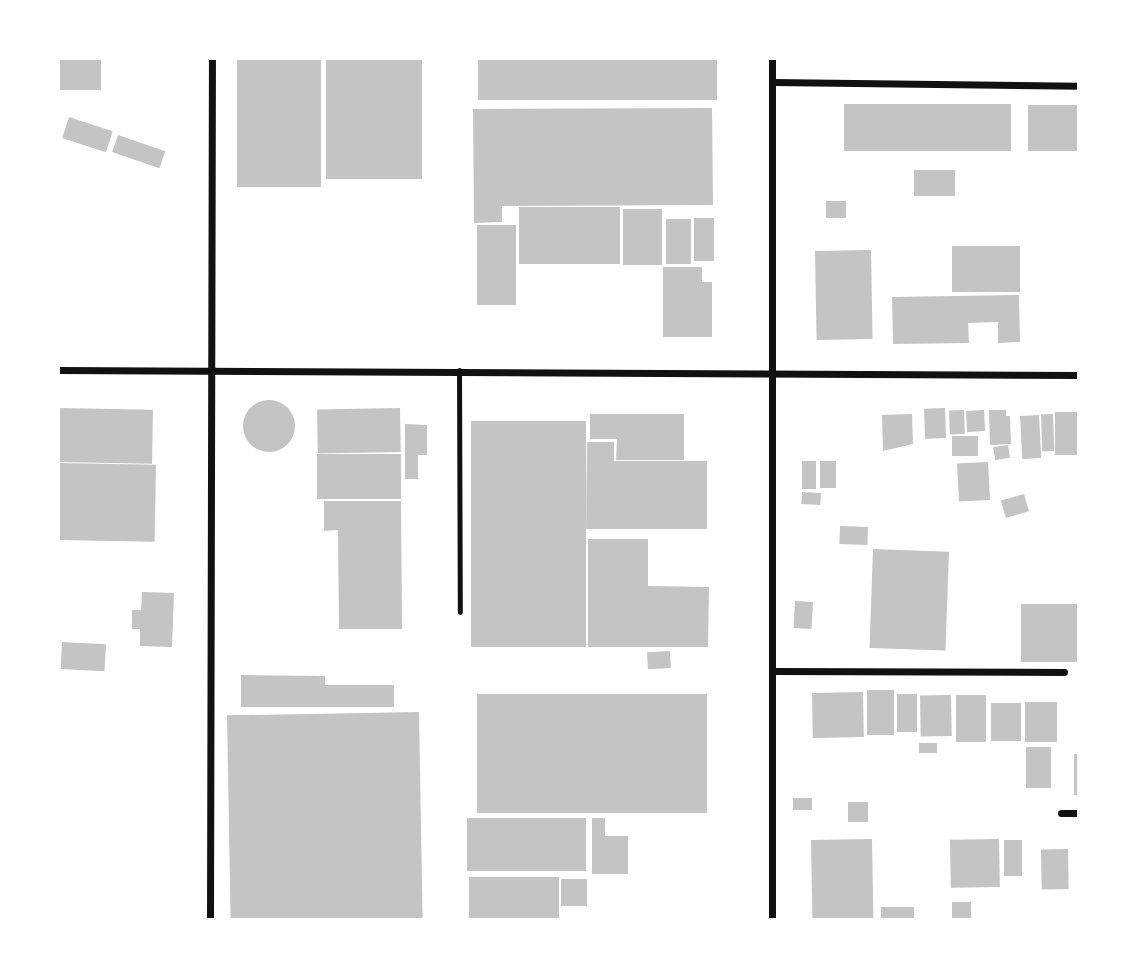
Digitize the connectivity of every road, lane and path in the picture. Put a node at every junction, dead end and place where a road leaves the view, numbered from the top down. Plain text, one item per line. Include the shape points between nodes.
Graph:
1 (212, 58) edge
2 (772, 58) edge
3 (772, 82) junction
4 (1079, 86) edge
5 (211, 369) junction
6 (58, 370) edge
7 (459, 370) junction
8 (771, 372) junction
9 (1079, 375) edge
10 (460, 612) dead end
11 (773, 671) junction
12 (1063, 673) dead end
13 (1061, 813) dead end
14 (1079, 813) edge
15 (210, 920) edge
16 (772, 920) edge

1 - 5 street
2 - 3 street
3 - 4 street
3 - 8 street
5 - 6 street
5 - 7 street
5 - 15 street
7 - 8 street
7 - 10 lane
8 - 9 street
8 - 11 street
11 - 12 street
11 - 16 street
13 - 14 street

